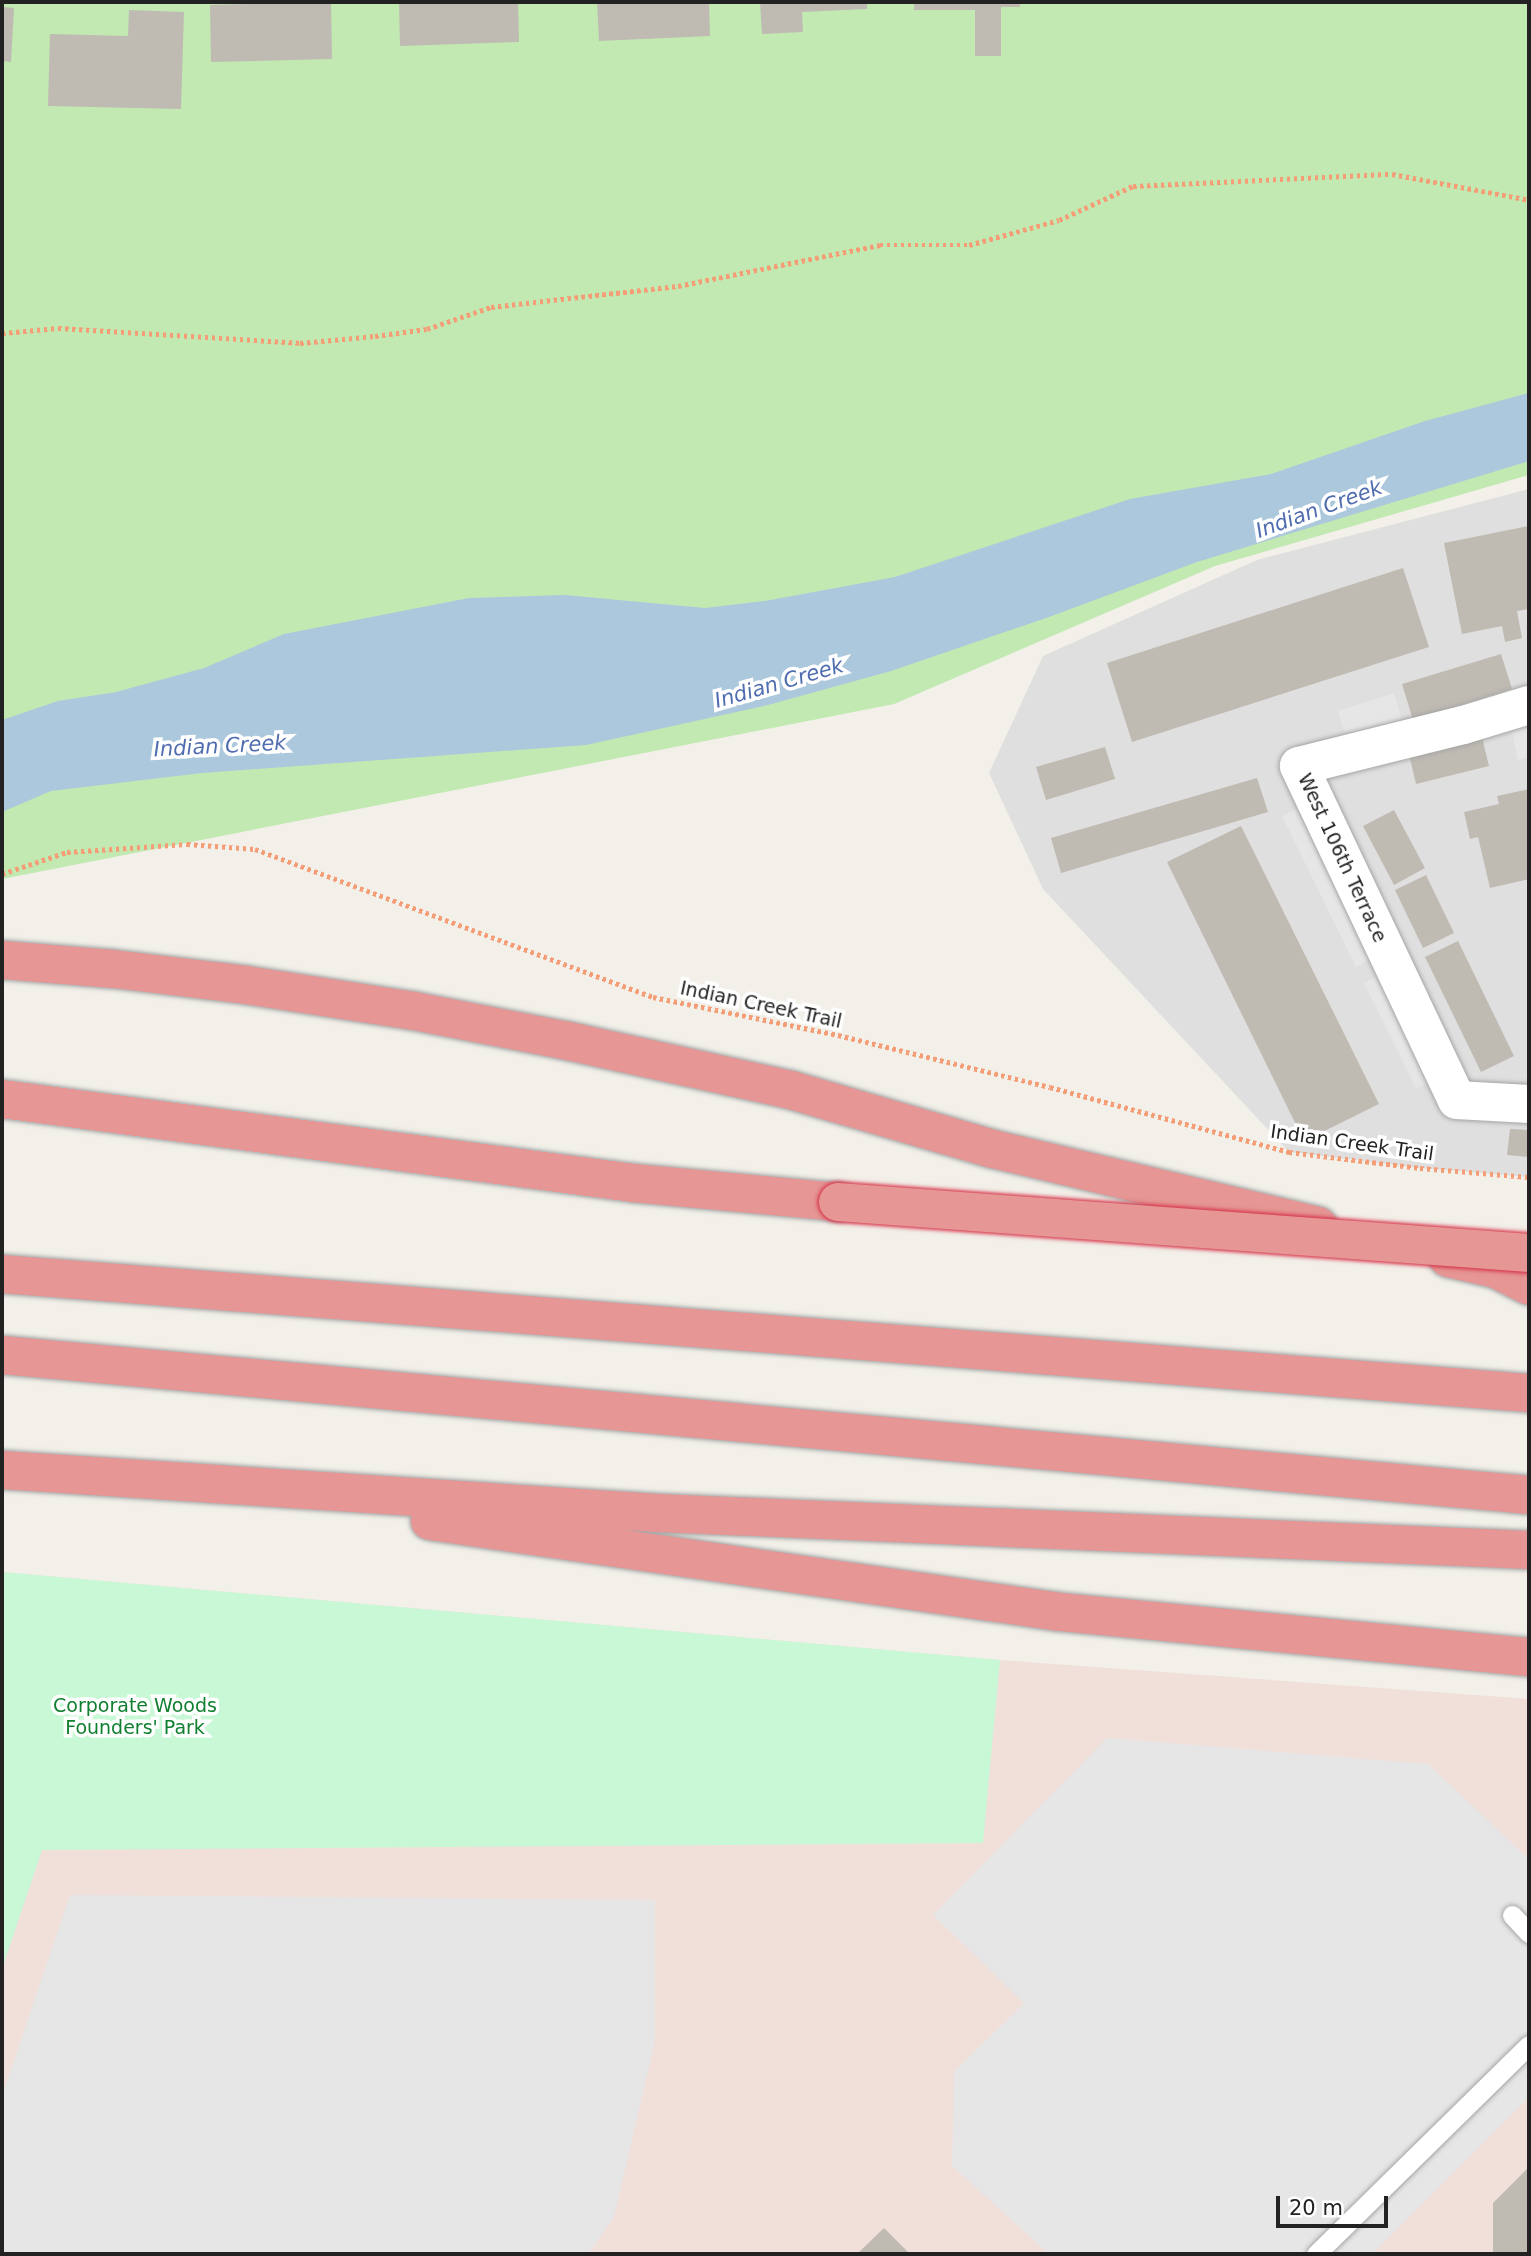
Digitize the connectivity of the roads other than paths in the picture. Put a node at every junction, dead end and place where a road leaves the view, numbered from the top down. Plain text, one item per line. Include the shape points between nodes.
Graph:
1 (1529, 705) edge
2 (2, 960) edge
3 (2, 1099) edge
4 (1529, 1104) edge
5 (1529, 1253) edge
6 (2, 1274) edge
7 (1529, 1286) edge
8 (2, 1354) edge
9 (1529, 1393) edge
10 (2, 1470) edge
11 (144, 1480) junction
12 (1529, 1495) edge
13 (1529, 1550) edge
14 (1529, 1657) edge
15 (1512, 1915) dead end
16 (1529, 1933) edge
17 (1529, 2045) edge
18 (1316, 2254) edge

1 - 4 street, West 106th Terrace via 1299,766 1457,1100
2 - 7 highway via 114,969 414,1011 568,1041 778,1087 993,1149 1496,1269
3 - 5 highway, bridge via 633,1183
6 - 9 highway
8 - 12 highway
10 - 11 highway
11 - 13 highway via 658,1513
11 - 14 highway via 1060,1612
15 - 16 lane
17 - 18 lane

